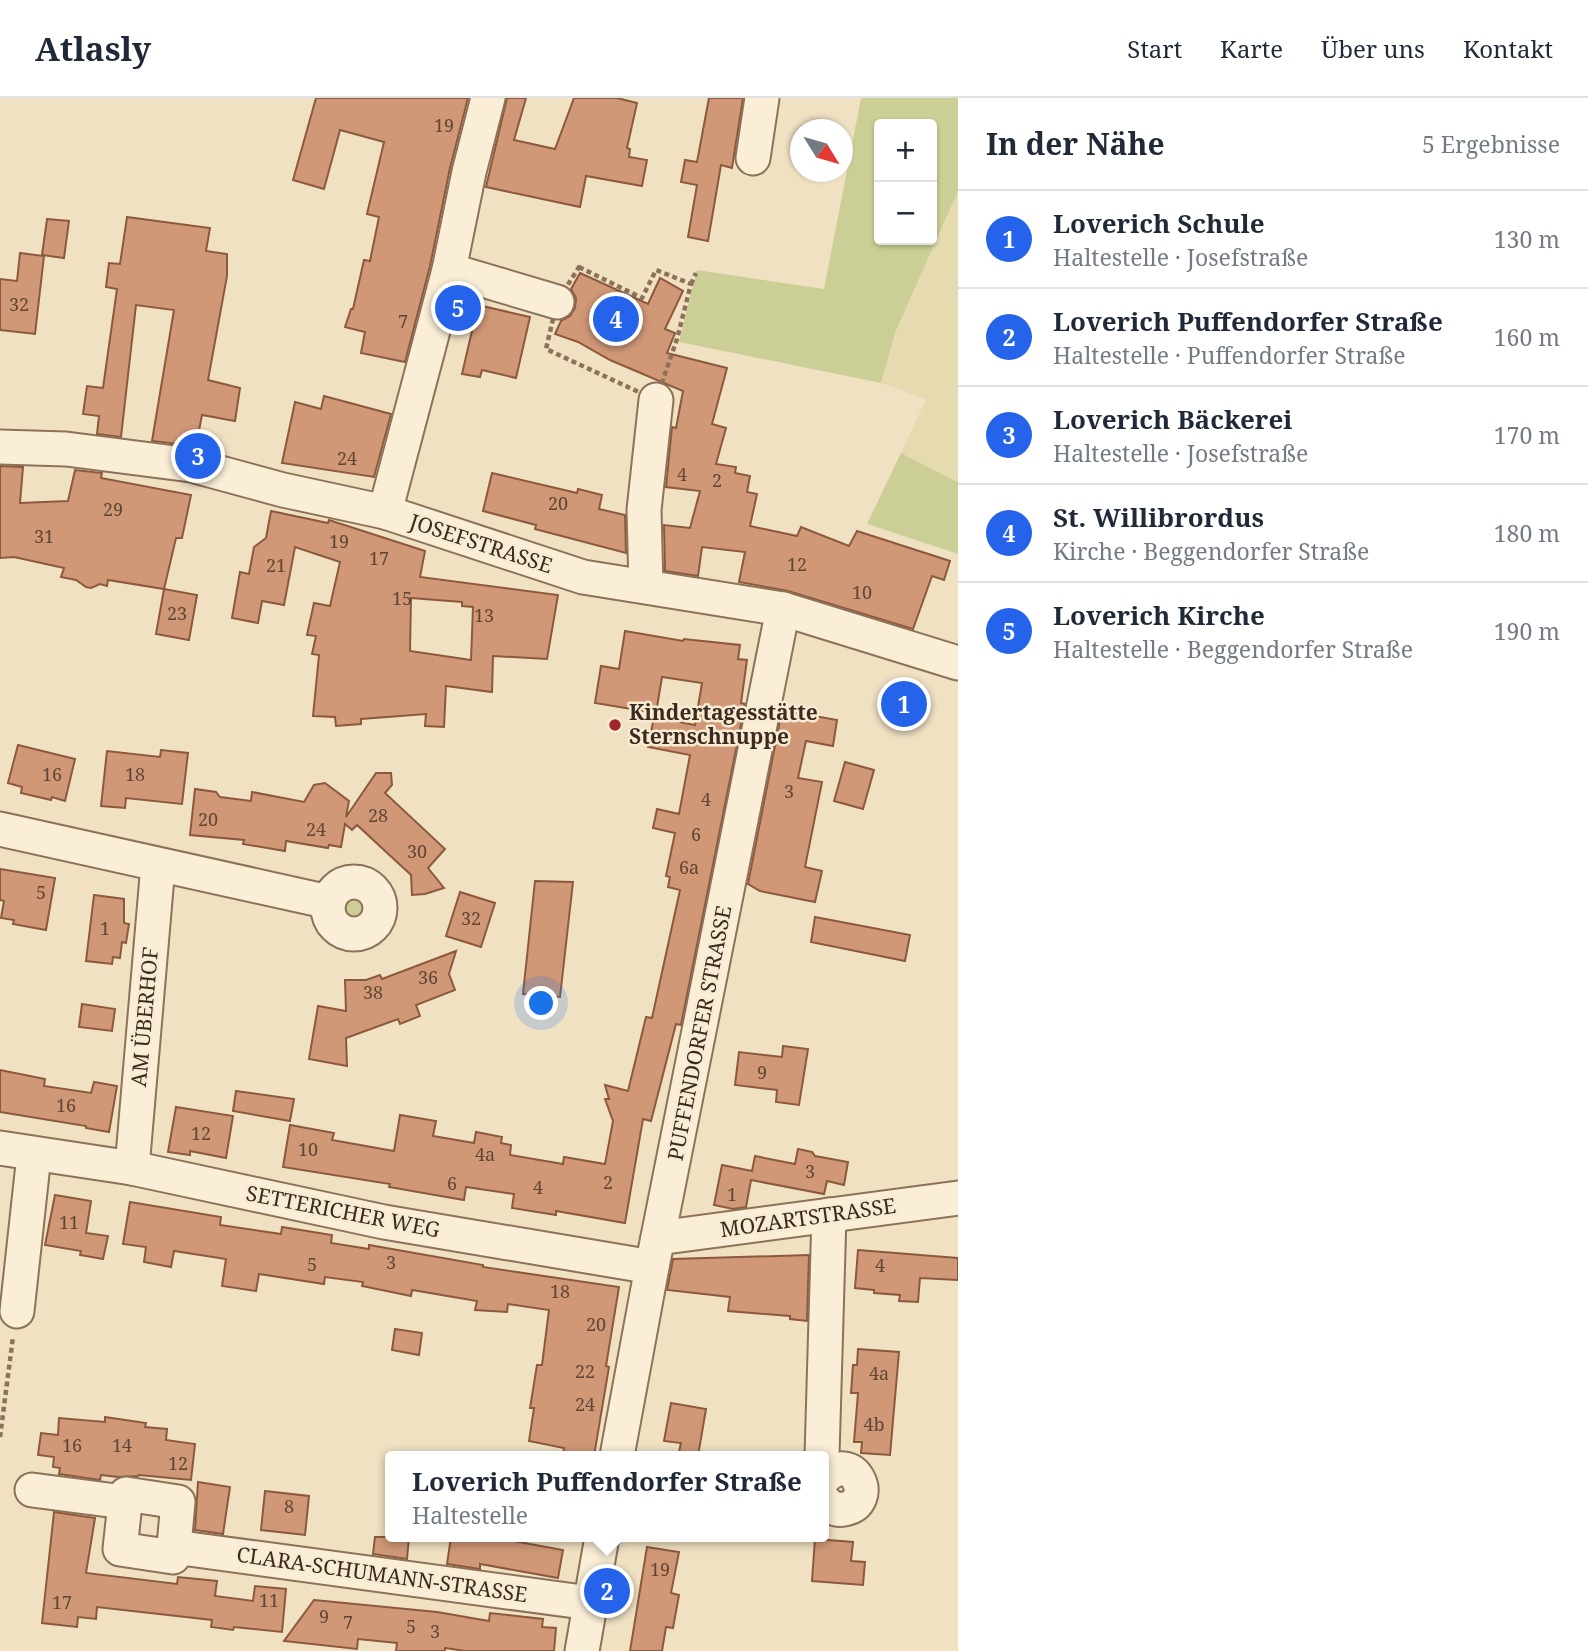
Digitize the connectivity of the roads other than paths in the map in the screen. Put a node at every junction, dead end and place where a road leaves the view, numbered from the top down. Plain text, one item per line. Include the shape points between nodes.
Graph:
1 (488, 98) edge
2 (762, 98) edge
3 (753, 158) dead end
4 (449, 270) junction
5 (557, 302) road end
6 (656, 400) road end
7 (0, 447) edge
8 (385, 512) junction
9 (646, 586) junction
10 (783, 609) junction
11 (958, 663) edge
12 (0, 829) edge
13 (158, 865) junction
14 (328, 902) dead end
15 (0, 1149) edge
16 (34, 1154) junction
17 (132, 1168) junction
18 (958, 1198) edge
19 (830, 1215) junction
20 (655, 1252) junction
21 (17, 1311) road end
22 (618, 1451) edge
23 (822, 1451) edge
24 (829, 1473) edge
25 (32, 1490) dead end
26 (124, 1502) junction
27 (829, 1505) edge
28 (601, 1542) edge
29 (174, 1547) junction
30 (590, 1603) junction
31 (582, 1651) edge

1 - 4 street
2 - 3 street
4 - 5 street
4 - 8 street
6 - 9 street via 644,510
7 - 8 street, JOSEFSTRASSE via 66,449 191,466
8 - 9 street, JOSEFSTRASSE via 583,577
9 - 10 street, JOSEFSTRASSE
10 - 11 street, JOSEFSTRASSE
10 - 20 street, PUFFENDORFER STRASSE
12 - 13 street
13 - 14 street
13 - 17 street, AM ÜBERHOF
15 - 16 street, SETTERICHER WEG
16 - 17 street, SETTERICHER WEG
16 - 21 street
17 - 20 street, SETTERICHER WEG via 384,1222
18 - 19 street, MOZARTSTRASSE
19 - 20 street, MOZARTSTRASSE
19 - 23 street
20 - 22 street, PUFFENDORFER STRASSE
24 - 27 street via 844,1469 856,1475 862,1488 858,1501 847,1509
25 - 26 street
26 - 29 street via 127,1494 178,1502
26 - 29 street, CLARA-SCHUMANN-STRASSE via 120,1549 173,1557
28 - 30 street
29 - 30 street, CLARA-SCHUMANN-STRASSE
30 - 31 street

